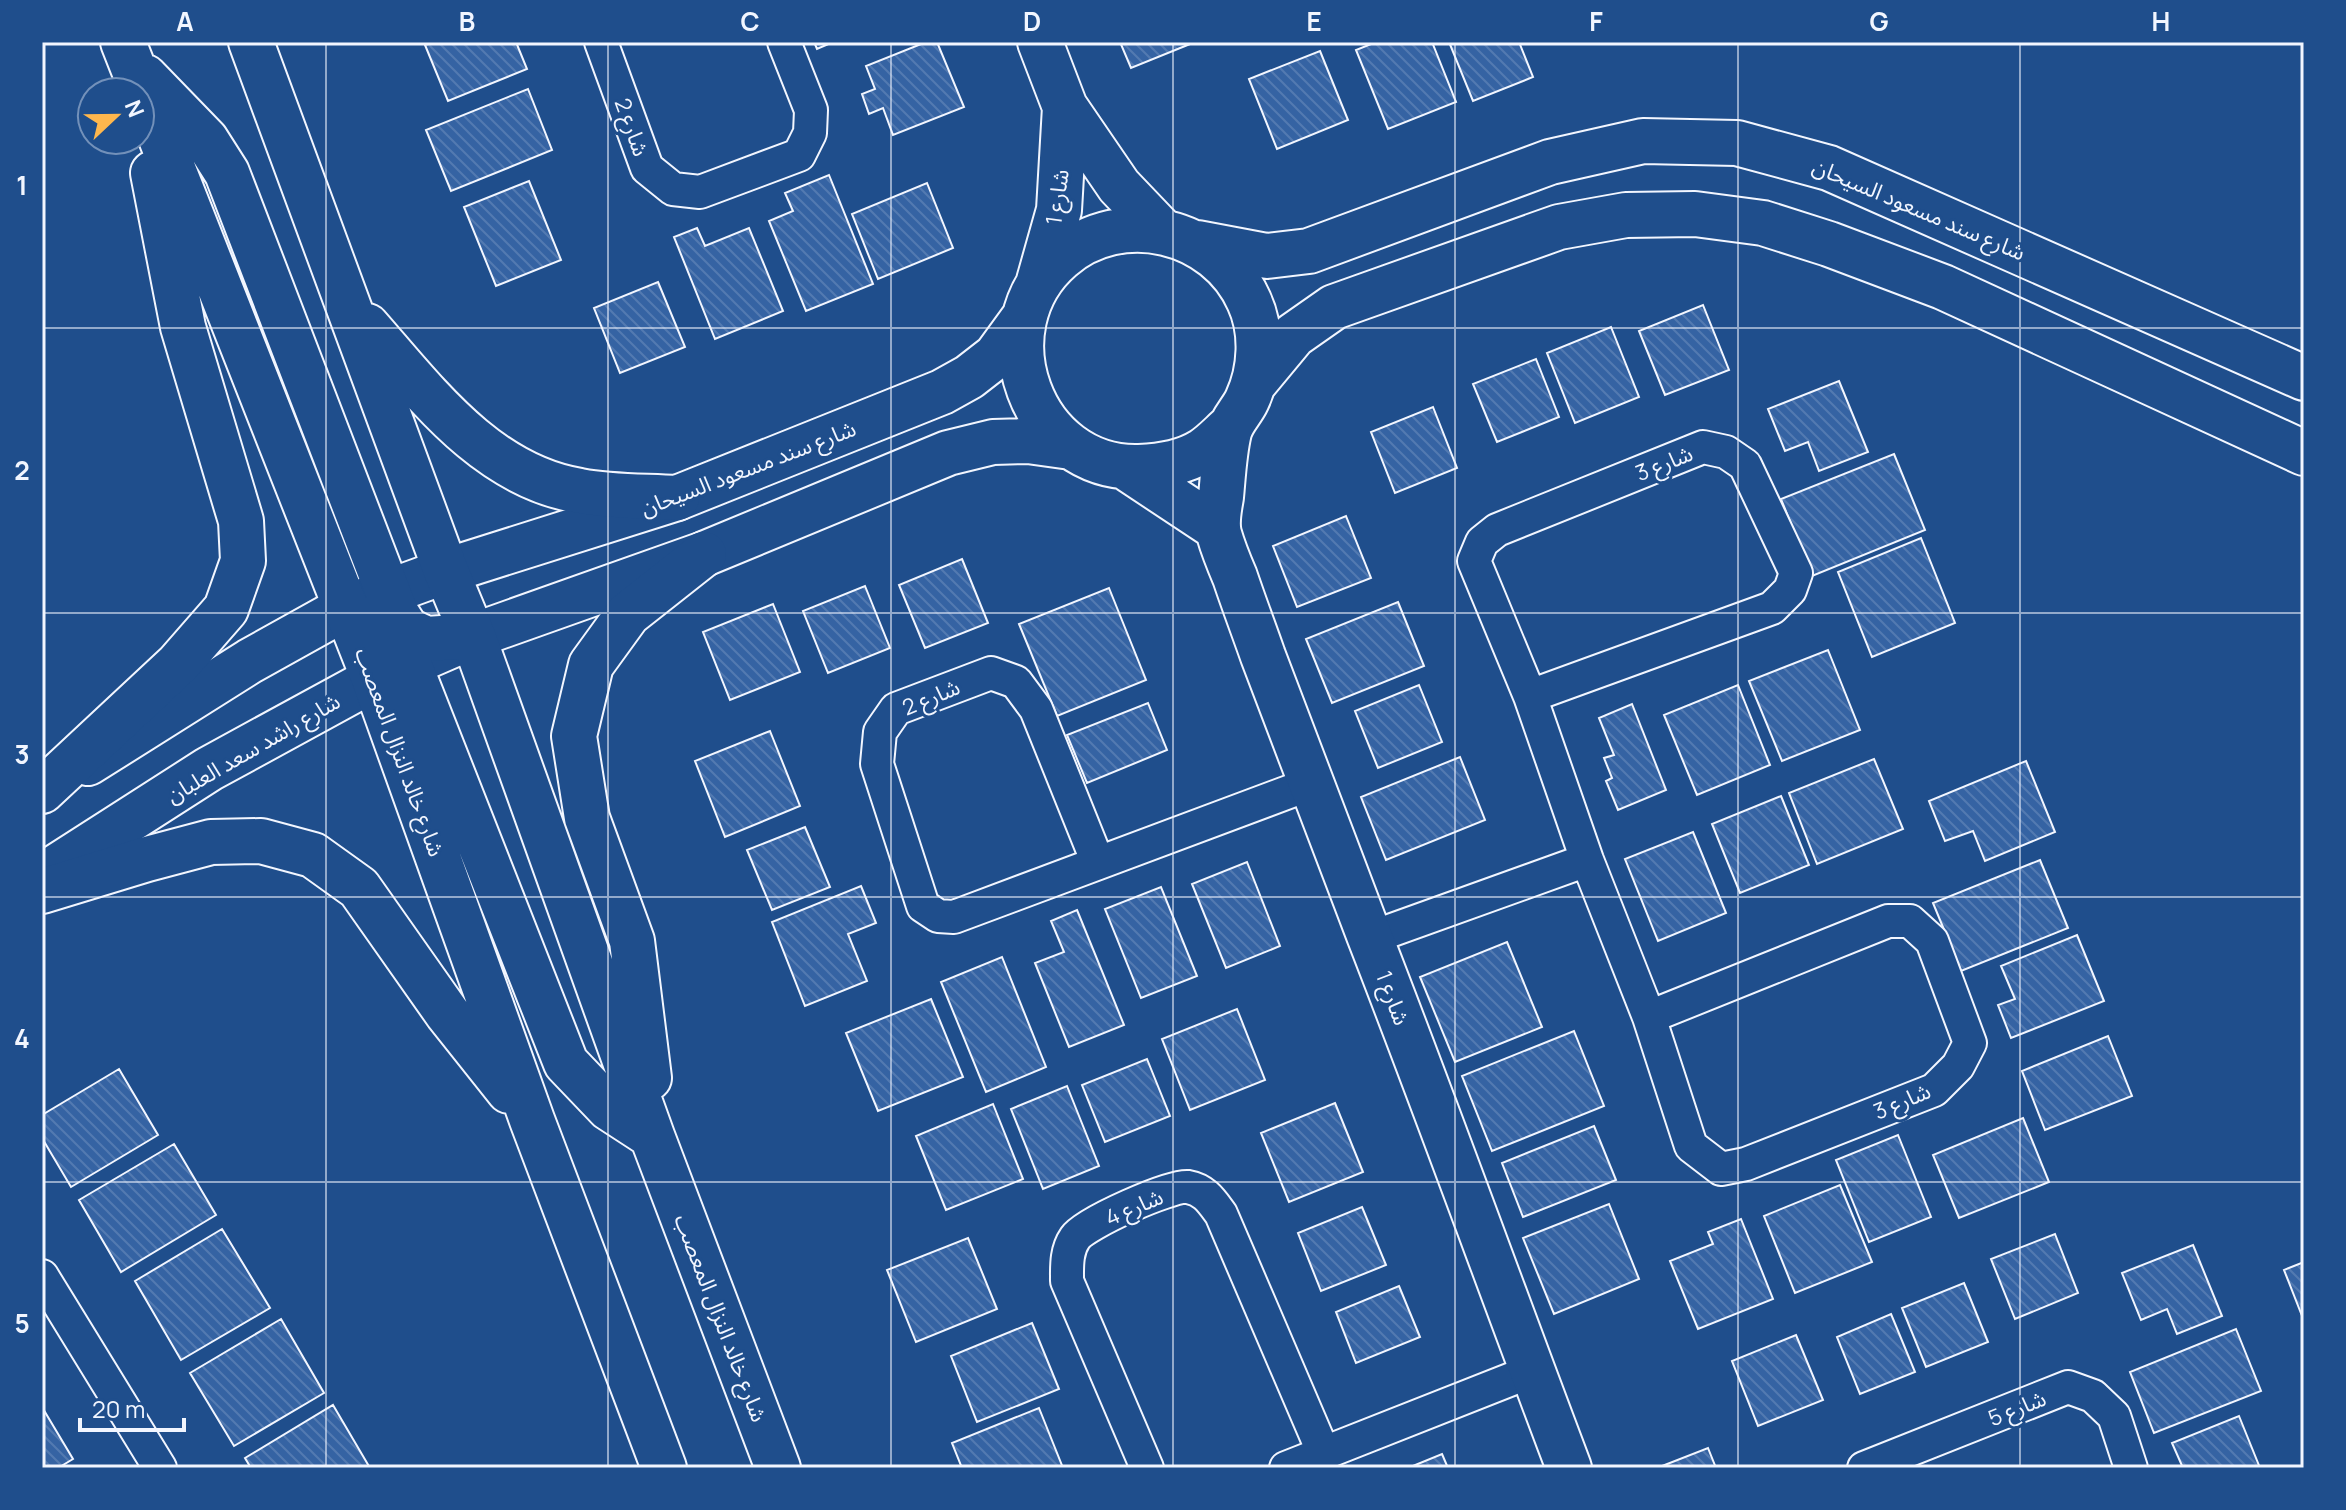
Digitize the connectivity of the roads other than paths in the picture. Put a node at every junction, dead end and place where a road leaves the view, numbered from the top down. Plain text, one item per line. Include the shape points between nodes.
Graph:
1 (251, 42) edge
2 (601, 42) edge
3 (784, 42) edge
4 (1040, 42) edge
5 (130, 66) edge
6 (1065, 107) junction
7 (149, 156) edge
8 (1178, 236) junction
9 (1030, 303) junction
10 (348, 304) junction
11 (2304, 378) edge
12 (1255, 382) junction
13 (1230, 427) junction
14 (1071, 447) junction
15 (2304, 453) edge
16 (1125, 467) junction
17 (677, 498) junction
18 (1217, 528) junction
19 (704, 554) junction
20 (446, 571) junction
21 (389, 592) junction
22 (347, 607) junction
23 (473, 636) junction
24 (392, 672) junction
25 (1530, 696) junction
26 (1310, 784) junction
27 (42, 791) edge
28 (1587, 860) junction
29 (1098, 863) junction
30 (42, 876) edge
31 (42, 891) edge
32 (1370, 938) junction
33 (1649, 1017) junction
34 (532, 1120) junction
35 (652, 1136) junction
36 (42, 1276) edge
37 (1532, 1371) junction
38 (1324, 1454) junction
39 (160, 1468) edge
40 (664, 1468) edge
41 (778, 1468) edge
42 (1147, 1468) edge
43 (1286, 1468) edge
44 (1569, 1468) edge
45 (1864, 1468) edge
46 (2131, 1468) edge

1 - 10 main road, شارع خالد النزال المعصب
2 - 3 street, شارع 2 via 647,168 673,189 700,192 799,155 810,133 811,110
4 - 6 main road, شارع 1
5 - 21 main road via 206,140 227,173
5 - 22 main road, شارع خالد النزال المعصب
6 - 8 main road, شارع 1 via 1119,186
6 - 9 main road, شارع 1 via 1059,210
7 - 27 main road via 183,327 241,521 243,561 226,609 178,664
8 - 9 main road via 1125,229 1090,239 1060,258
8 - 11 main road, شارع سند مسعود السيحان via 1267,256 1309,251 1550,162 1643,141 1737,143 1829,168
8 - 12 main road via 1227,267 1250,302 1259,342
9 - 14 main road via 1020,355 1027,390 1045,422
9 - 17 main road, شارع سند مسعود السيحان via 996,356 942,392
10 - 17 main road via 432,400 487,453 540,480 579,491
10 - 20 main road, شارع خالد النزال المعصب
12 - 13 main road
12 - 15 main road via 1294,335 1334,307 1559,227 1626,215 1695,214 1763,223 1943,287
13 - 16 main road via 1201,452 1164,466
13 - 18 main road, شارع 1
14 - 16 main road
14 - 19 main road via 993,442 948,453
16 - 18 main road
17 - 20 main road, شارع سند مسعود السيحان
18 - 26 main road, شارع 1
19 - 23 main road
19 - 35 main road via 628,614 591,665 574,736 587,818 632,941
20 - 21 main road
20 - 23 main road, شارع خالد النزال المعصب
21 - 22 main road
21 - 23 main road via 407,630 426,639
22 - 24 main road, شارع خالد النزال المعصب
22 - 27 main road
23 - 24 main road, شارع راشد سعد العلبان
23 - 35 main road, شارع خالد النزال المعصب
24 - 30 main road, شارع راشد سعد العلبان via 209,769
24 - 34 main road, شارع خالد النزال المعصب
24 - 35 main road via 566,1063 609,1108
25 - 25 street, شارع 3 via 1474,561 1482,542 1497,530 1703,447 1726,452 1745,465 1796,573 1790,590 1772,608
25 - 28 street, شارع 3
26 - 29 street, شارع 2
26 - 32 main road, شارع 1
28 - 32 street
28 - 33 street, شارع 3
29 - 29 street, شارع 2 via 954,917 938,916 923,906 877,764 880,732 896,709 991,673 1016,682 1036,709
31 - 34 main road via 211,842 261,841 313,855 359,888 447,1013
32 - 37 main road, شارع 1
33 - 33 street, شارع 3 via 1888,921 1910,921 1932,941 1970,1043 1958,1066 1934,1090 1746,1164 1721,1169 1691,1146
34 - 40 main road, شارع خالد النزال المعصب
35 - 41 main road, شارع خالد النزال المعصب
36 - 39 street
37 - 38 street
37 - 44 main road, شارع 1
38 - 42 street, شارع 4 via 1221,1214 1204,1192 1185,1186 1121,1208 1075,1236 1067,1256 1067,1281
38 - 43 street
45 - 46 street, شارع 5 via 2068,1387 2093,1396 2114,1416

